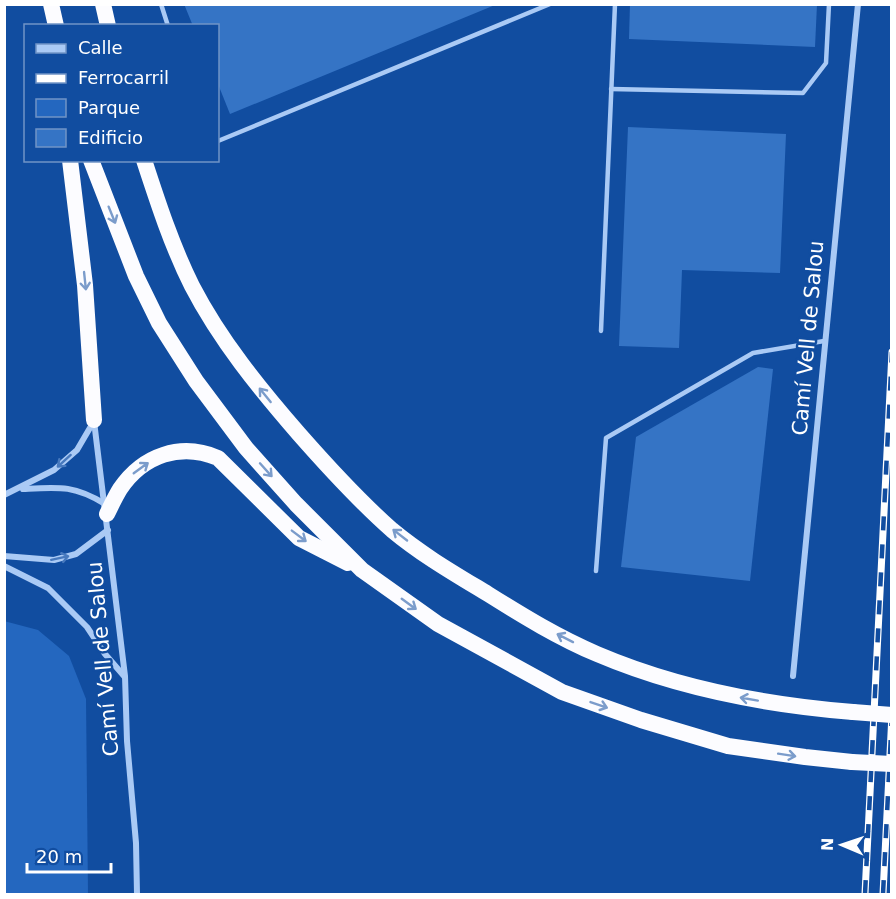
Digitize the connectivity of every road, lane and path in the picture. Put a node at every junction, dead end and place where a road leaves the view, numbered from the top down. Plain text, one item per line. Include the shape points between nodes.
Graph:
1 (51, 4) edge
2 (103, 4) edge
3 (161, 4) edge
4 (550, 4) edge
5 (615, 4) edge
6 (829, 4) edge
7 (858, 4) edge
8 (55, 24) edge
9 (108, 24) edge
10 (167, 24) edge
11 (611, 89) junction
12 (219, 141) edge
13 (70, 162) edge
14 (91, 162) edge
15 (145, 162) edge
16 (601, 331) dead end
17 (824, 341) junction
18 (94, 420) junction
19 (20, 489) junction
20 (4, 495) edge
21 (107, 516) junction
22 (4, 556) edge
23 (4, 566) edge
24 (362, 570) junction
25 (596, 571) dead end
26 (125, 676) junction
27 (793, 676) dead end
28 (891, 715) edge
29 (891, 764) edge
30 (137, 894) edge

1 - 8 highway
2 - 9 highway
3 - 10 lane
4 - 12 lane
5 - 11 lane
6 - 11 lane via 826,63 803,93
7 - 17 street, Camí Vell de Salou
11 - 16 lane
13 -> 18 highway via 86,285
14 -> 24 highway via 136,276 159,323 196,381 246,448
28 -> 15 highway, bridge via 807,708 717,693 664,679 597,654 432,561 349,490 262,392 212,323 175,247
17 - 25 lane via 753,353 606,438
17 - 27 street, Camí Vell de Salou
18 -> 19 street via 77,450 54,470
18 - 21 street, Camí Vell de Salou
19 - 20 street
19 - 21 street via 64,487 87,493
22 -> 21 street via 54,560 76,554
21 -> 24 highway via 120,489 142,466 174,452 206,453 227,466 299,538
21 - 26 street, Camí Vell de Salou
23 - 26 street via 48,588 87,627
24 -> 29 highway, bridge via 438,624 562,692 728,746 805,758
26 - 30 street, Camí Vell de Salou

